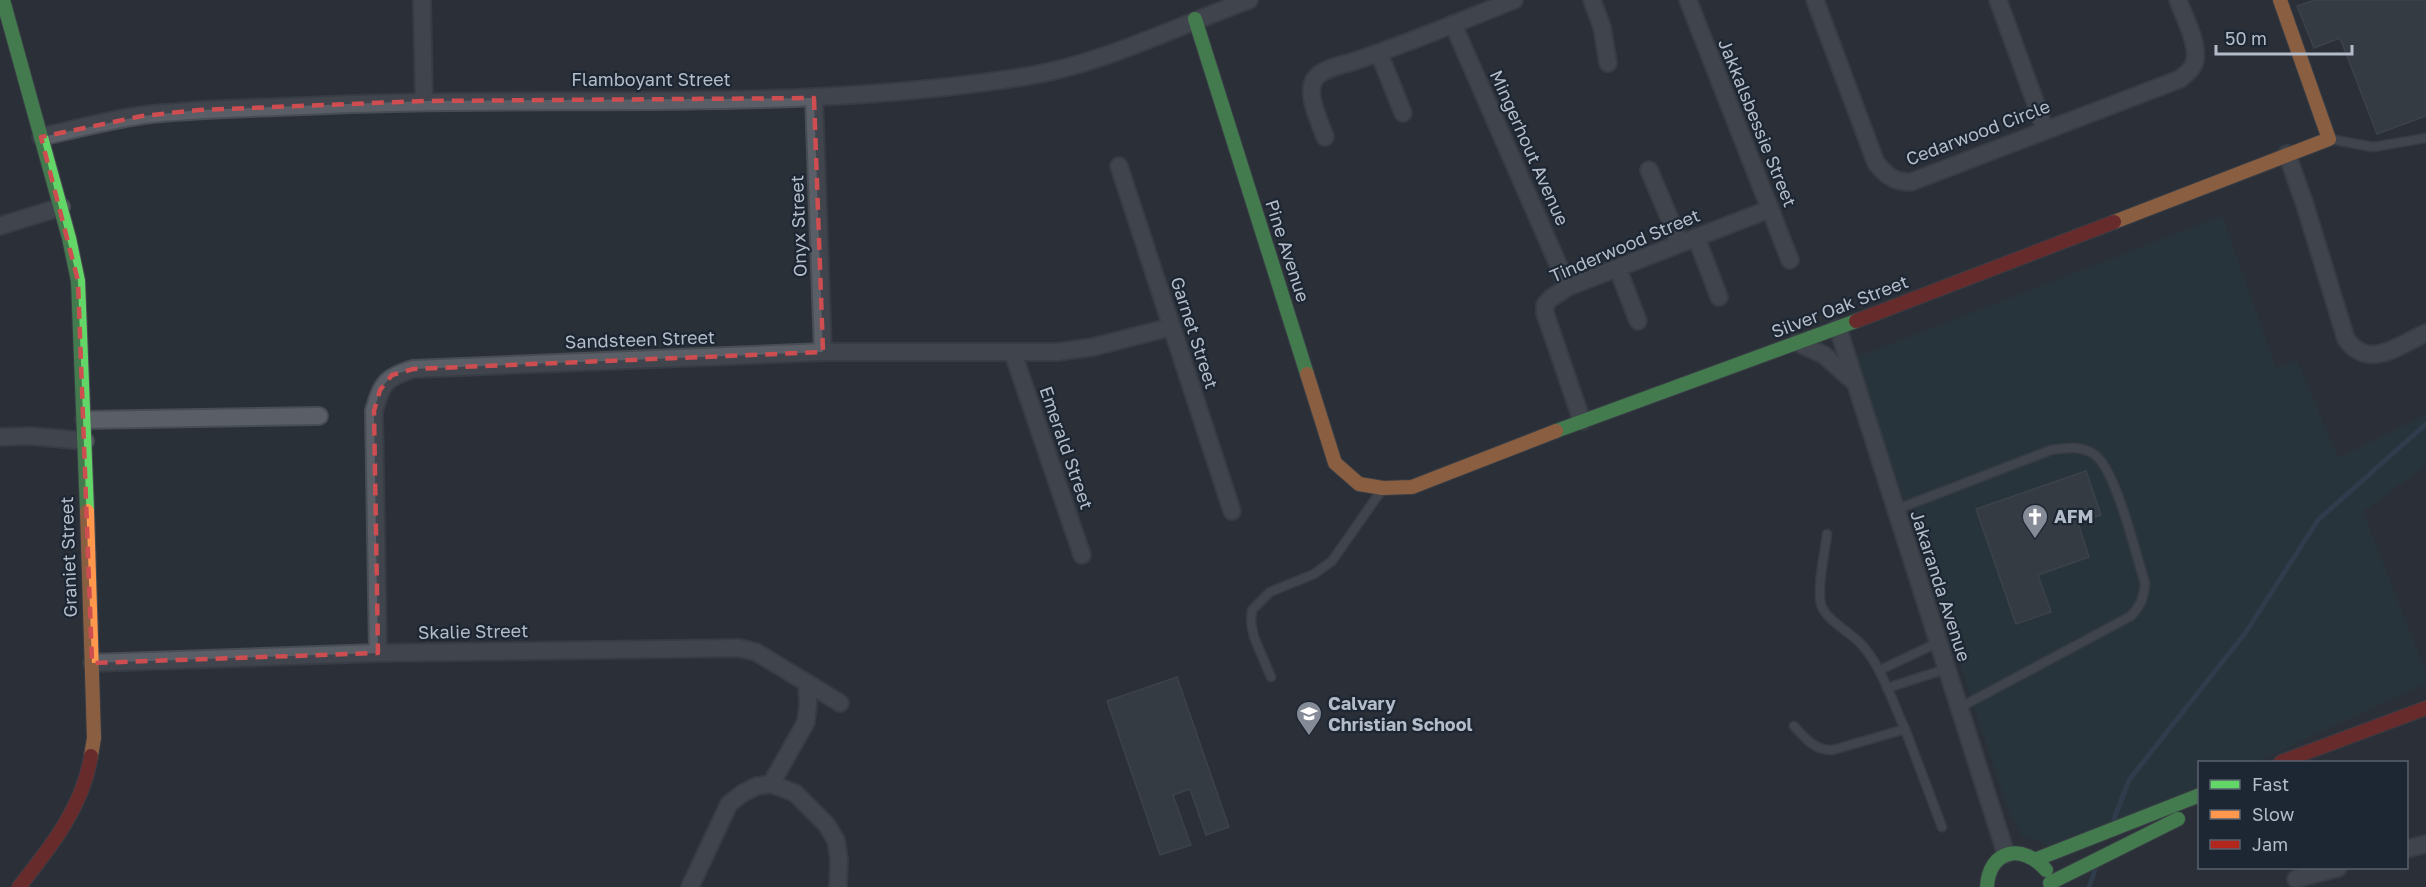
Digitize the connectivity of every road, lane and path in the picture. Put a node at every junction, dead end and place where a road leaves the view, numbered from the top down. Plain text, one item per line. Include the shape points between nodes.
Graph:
1 (3, 0) edge
2 (422, 0) edge
3 (1249, 0) edge
4 (1514, 0) edge
5 (1592, 0) edge
6 (1688, 0) edge
7 (1815, 0) edge
8 (1998, 0) edge
9 (2178, 0) edge
10 (2280, 0) edge
11 (1195, 19) junction
12 (1453, 24) junction
13 (1379, 53) junction
14 (1608, 63) dead end
15 (814, 98) junction
16 (424, 101) junction
17 (1403, 113) dead end
18 (2045, 129) junction
19 (41, 136) junction
20 (1325, 137) dead end
21 (2426, 138) edge
22 (2329, 139) junction
23 (2287, 154) junction
24 (1119, 166) dead end
25 (1649, 170) dead end
26 (61, 207) junction
27 (1770, 209) junction
28 (0, 226) edge
29 (1688, 240) junction
30 (1790, 260) dead end
31 (1618, 269) junction
32 (1568, 287) junction
33 (1719, 297) dead end
34 (1638, 321) dead end
35 (1171, 327) junction
36 (1838, 328) junction
37 (2426, 333) edge
38 (1798, 343) junction
39 (824, 352) junction
40 (1013, 353) junction
41 (1855, 383) junction
42 (319, 416) dead end
43 (84, 420) junction
44 (1582, 420) junction
45 (0, 437) edge
46 (85, 441) junction
47 (1359, 484) joint
48 (1383, 488) junction
49 (1895, 510) junction
50 (1232, 511) dead end
51 (1827, 534) dead end
52 (1082, 555) dead end
53 (1937, 643) junction
54 (378, 653) junction
55 (92, 663) junction
56 (1946, 669) junction
57 (1880, 670) junction
58 (1271, 677) dead end
59 (807, 683) junction
60 (1887, 688) junction
61 (840, 703) dead end
62 (1959, 708) junction
63 (2426, 708) edge
64 (2426, 717) edge
65 (1794, 726) dead end
66 (1905, 729) junction
67 (2284, 761) edge
68 (2307, 761) edge
69 (771, 784) junction
70 (2198, 795) edge
71 (2198, 809) edge
72 (1942, 827) dead end
73 (2426, 844) edge
74 (2408, 848) edge
75 (2006, 854) junction
76 (2037, 859) junction
77 (2331, 869) edge
78 (2296, 879) dead end
79 (2049, 885) edge
80 (19, 887) edge
81 (690, 887) edge
82 (838, 887) edge
83 (1986, 887) edge

1 - 19 street, Graniet Street
2 - 16 street
3 - 11 street, Flamboyant Street
4 - 12 street
5 - 14 street via 1602,27
6 - 27 street, Jakkalsbessie Street
7 - 18 street, Cedarwood Circle via 1876,163 1898,182 1911,182
8 - 18 street
9 - 18 street, Cedarwood Circle via 2195,49 2191,70 2180,79
10 - 22 street
11 - 15 street, Flamboyant Street via 1091,62 1025,77
11 - 47 street, Pine Avenue via 1335,463
12 - 13 street
12 - 32 street, Mingerhout Avenue
13 - 17 street
13 - 20 street via 1316,77 1311,87
15 - 16 street, Flamboyant Street
15 - 39 street, Onyx Street
16 - 19 street, Flamboyant Street via 142,116
19 - 26 street, Graniet Street
21 - 22 lane via 2373,147
22 - 23 street, Silver Oak Street
23 - 36 street, Silver Oak Street
23 - 37 street via 2346,339 2354,350 2375,355 2388,352
24 - 35 street, Garnet Street
25 - 29 street
26 - 28 street
26 - 43 street, Graniet Street via 78,281
27 - 29 street, Tinderwood Street
27 - 30 street, Jakkalsbessie Street
29 - 31 street, Tinderwood Street
29 - 33 street
31 - 32 street, Tinderwood Street
31 - 34 street
32 - 44 street, Tinderwood Street via 1551,298 1545,313
35 - 40 street, Sandsteen Street via 1093,347
35 - 50 street, Garnet Street
36 - 38 street, Silver Oak Street
36 - 41 street, Jakaranda Avenue
38 - 41 street via 1824,354
38 - 44 street, Silver Oak Street
39 - 40 street, Sandsteen Street
39 - 54 street, Sandsteen Street via 412,369 393,375 380,390 374,411
40 - 52 street, Emerald Street
41 - 49 street, Jakaranda Avenue
42 - 43 street
43 - 46 street, Graniet Street
44 - 48 street, Silver Oak Street via 1412,487
45 - 46 street
46 - 55 street, Graniet Street
47 - 48 street, Silver Oak Street
48 - 58 lane via 1332,561 1314,574 1270,592 1252,610 1254,637
49 - 53 street, Jakaranda Avenue
49 - 62 lane via 2051,450 2069,447 2095,454 2114,483 2145,582 2140,606 2131,616
51 - 57 lane via 1821,606 1863,646
53 - 56 street, Jakaranda Avenue
53 - 57 lane
54 - 55 street, Skalie Street
54 - 59 street, Skalie Street via 739,648 756,652
55 - 80 street, Graniet Street via 94,738 85,788
56 - 60 lane
56 - 62 street, Jakaranda Avenue
57 - 60 lane
59 - 61 street, Skalie Street
59 - 69 street via 806,722
60 - 66 lane
62 - 75 street, Jakaranda Avenue
63 - 67 street
64 - 68 street
65 - 66 lane via 1810,744 1823,750
66 - 72 lane
69 - 81 street via 757,786 729,804
69 - 82 street via 795,793 826,824 836,840
70 - 76 street
71 - 79 street
73 - 74 street
75 - 76 street via 2017,852
75 - 83 street via 1991,866
76 - 79 street via 2044,867
77 - 78 street

